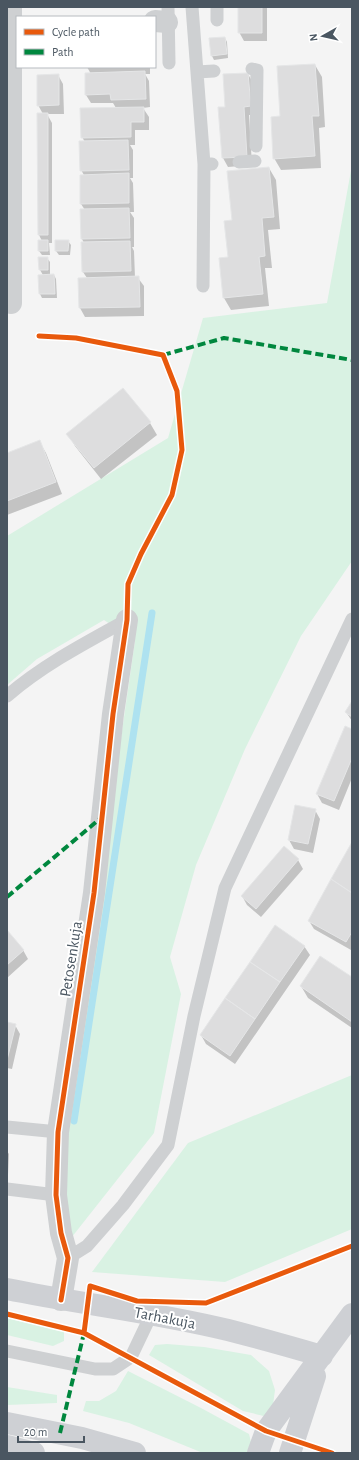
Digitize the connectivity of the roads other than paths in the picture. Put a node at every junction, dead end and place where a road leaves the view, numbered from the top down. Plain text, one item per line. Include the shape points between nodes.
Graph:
1 (192, 7) edge
2 (12, 16) edge
3 (163, 17) edge
4 (169, 63) dead end
5 (252, 70) dead end
6 (214, 71) dead end
7 (197, 72) junction
8 (256, 146) dead end
9 (255, 161) dead end
10 (239, 162) dead end
11 (203, 286) dead end
12 (11, 303) dead end
13 (352, 619) edge
14 (127, 620) joint
15 (7, 696) edge
16 (7, 1127) edge
17 (58, 1132) junction
18 (7, 1189) edge
19 (56, 1195) junction
20 (68, 1258) junction
21 (7, 1289) edge
22 (62, 1300) junction
23 (151, 1314) junction
24 (352, 1314) edge
25 (7, 1351) edge
26 (322, 1356) junction
27 (7, 1423) edge
28 (7, 1446) edge
29 (34, 1453) edge
30 (135, 1453) edge
31 (258, 1453) edge
32 (290, 1453) edge

1 - 7 lane
2 - 12 street
3 - 4 lane
5 - 8 lane via 257,70
6 - 7 lane
7 - 11 lane via 208,164
9 - 10 lane
13 - 20 lane via 225,888 194,1016 168,1145 102,1229 86,1246
14 - 15 lane via 61,656
14 - 17 street, Petosenkuja via 113,714 94,893
16 - 17 lane
17 - 19 street, Petosenkuja
18 - 19 lane
19 - 20 street, Petosenkuja via 61,1233
20 - 22 street, Petosenkuja
21 - 22 street, Tarhakuja
22 - 23 street, Tarhakuja
23 - 25 lane via 131,1357 113,1369 95,1369
23 - 26 street, Tarhakuja via 228,1330
24 - 26 street
26 - 31 street via 266,1432
26 - 32 street
27 - 30 street via 82,1438
28 - 29 street

